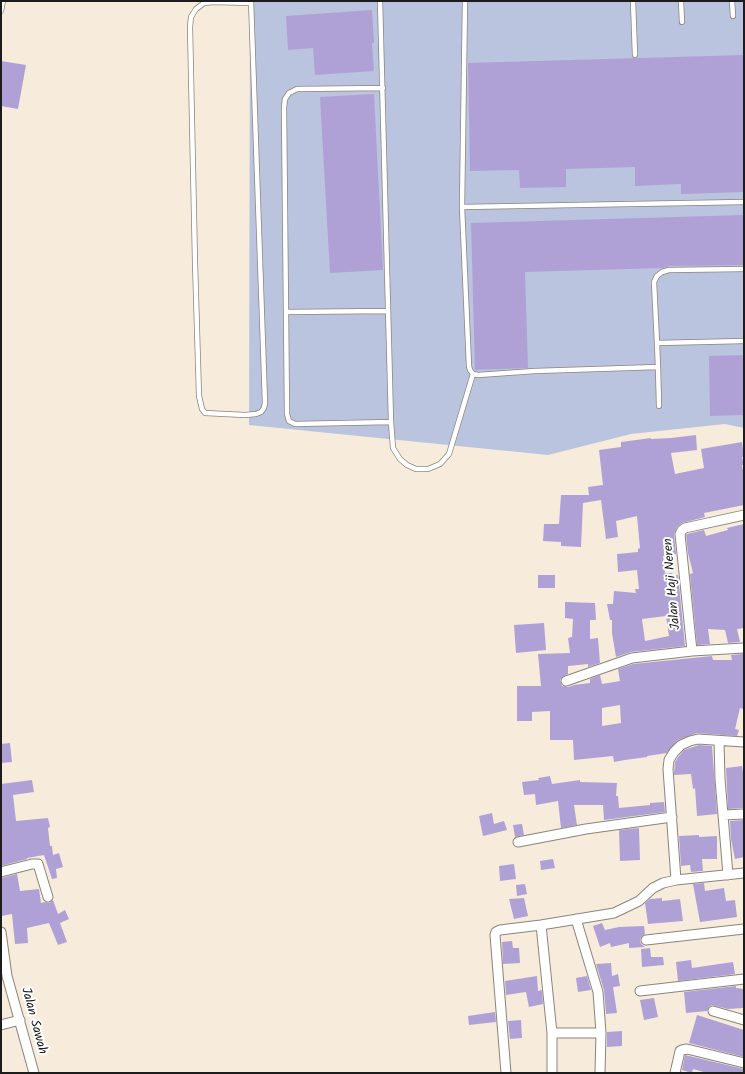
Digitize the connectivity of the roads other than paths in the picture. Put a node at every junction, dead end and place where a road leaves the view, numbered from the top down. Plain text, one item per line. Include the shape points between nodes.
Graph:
1 (3, 1) edge
2 (380, 1) edge
3 (465, 1) edge
4 (633, 1) edge
5 (681, 1) edge
6 (732, 1) edge
7 (251, 2) edge
8 (1, 11) edge
9 (733, 16) dead end
10 (682, 22) dead end
11 (635, 55) dead end
12 (383, 88) junction
13 (744, 202) edge
14 (462, 207) junction
15 (744, 269) edge
16 (388, 311) junction
17 (286, 312) junction
18 (744, 341) edge
19 (657, 343) junction
20 (658, 367) junction
21 (473, 374) junction
22 (659, 406) dead end
23 (391, 422) junction
24 (744, 515) edge
25 (744, 648) edge
26 (692, 651) junction
27 (566, 681) dead end
28 (719, 741) junction
29 (744, 742) edge
30 (744, 814) edge
31 (723, 815) junction
32 (672, 817) junction
33 (518, 842) dead end
34 (1, 872) edge
35 (744, 873) edge
36 (728, 875) junction
37 (676, 880) junction
38 (48, 897) dead end
39 (577, 922) junction
40 (541, 925) junction
41 (744, 929) edge
42 (1, 932) edge
43 (646, 940) dead end
44 (4, 976) edge
45 (744, 979) edge
46 (640, 991) dead end
47 (713, 1011) dead end
48 (20, 1020) junction
49 (744, 1020) edge
50 (1, 1025) edge
51 (552, 1033) junction
52 (601, 1034) junction
53 (744, 1063) edge
54 (34, 1073) edge
55 (506, 1073) edge
56 (552, 1073) edge
57 (600, 1073) edge
58 (675, 1073) edge

1 - 8 lane
2 - 12 lane
3 - 14 lane
4 - 11 lane
5 - 10 lane
6 - 9 lane
7 - 7 lane via 265,403 261,412 256,414 205,413 200,404 195,270 191,17 204,3
12 - 16 lane
12 - 17 lane via 297,89 284,99
13 - 14 lane
14 - 21 lane via 469,366
15 - 19 lane via 669,270 657,276 654,282
16 - 17 lane
16 - 23 lane
17 - 23 lane via 289,421 295,424
18 - 19 lane
19 - 20 lane
20 - 21 lane
20 - 22 lane
21 - 23 lane via 449,454 440,464 428,469 416,469 407,465 393,448
24 - 26 street, Jalan Haji Neren via 685,528 680,534
25 - 26 street
26 - 27 street via 632,658
28 - 29 street
28 - 31 street
28 - 32 street via 690,741 681,745 669,760
30 - 31 street
31 - 36 street
32 - 33 street
32 - 37 street
34 - 38 street via 38,864
35 - 36 street
36 - 37 street
37 - 39 street via 653,888 639,901 614,913
39 - 40 street
39 - 52 street via 598,992
40 - 51 street
40 - 55 street via 500,930 495,935
41 - 43 street
42 - 44 street, Jalan Sawah
44 - 48 street, Jalan Sawah
45 - 46 street
47 - 49 street
48 - 50 street
48 - 54 street, Jalan Sawah
51 - 52 street
51 - 56 street
52 - 57 street
53 - 58 street via 682,1050

